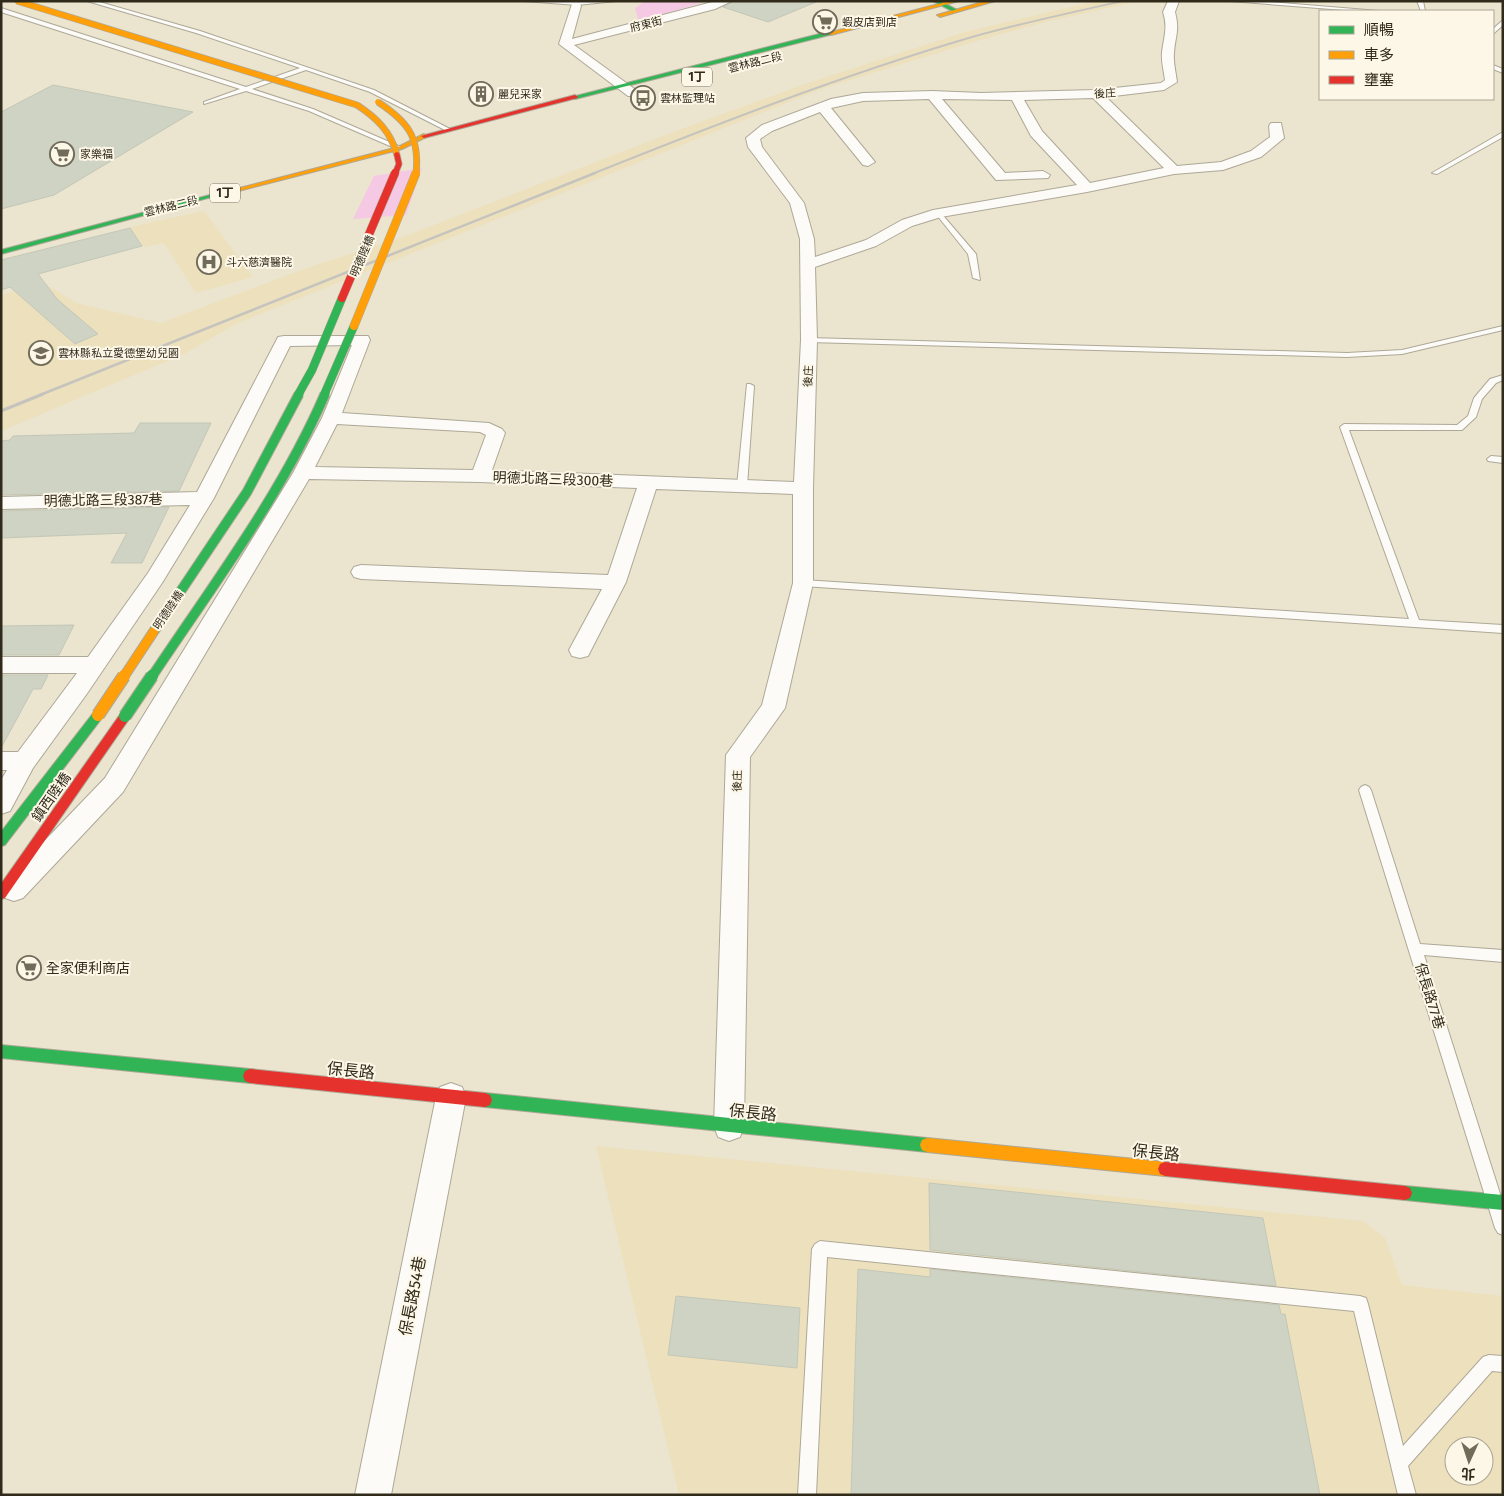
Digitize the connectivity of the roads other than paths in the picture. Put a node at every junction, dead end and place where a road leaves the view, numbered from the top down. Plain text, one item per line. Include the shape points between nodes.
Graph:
1 (17, 1) edge
2 (526, 1) edge
3 (614, 1) edge
4 (727, 1) edge
5 (1174, 1) edge
6 (1232, 1) edge
7 (983, 2) edge
8 (938, 3) edge
9 (85, 4) edge
10 (577, 4) edge
11 (957, 6) edge
12 (1, 10) edge
13 (1362, 10) edge
14 (1501, 20) edge
15 (1494, 30) edge
16 (565, 44) junction
17 (304, 69) junction
18 (244, 89) junction
19 (627, 90) junction
20 (1096, 94) junction
21 (932, 95) junction
22 (1016, 96) junction
23 (206, 103) dead end
24 (823, 107) junction
25 (1276, 126) dead end
26 (447, 129) junction
27 (1503, 134) edge
28 (400, 148) junction
29 (868, 162) dead end
30 (1174, 170) junction
31 (1435, 173) dead end
32 (1043, 175) dead end
33 (1087, 188) junction
34 (938, 213) junction
35 (1, 252) edge
36 (808, 264) junction
37 (977, 278) dead end
38 (1503, 328) edge
39 (809, 340) junction
40 (1503, 377) edge
41 (750, 386) dead end
42 (331, 418) junction
43 (1491, 459) dead end
44 (1503, 460) edge
45 (303, 472) junction
46 (480, 476) junction
47 (650, 482) junction
48 (742, 486) junction
49 (803, 488) junction
50 (204, 498) junction
51 (1, 503) edge
52 (361, 572) dead end
53 (616, 582) junction
54 (803, 583) junction
55 (1415, 622) junction
56 (1503, 629) edge
57 (580, 650) dead end
58 (1, 665) edge
59 (95, 665) junction
60 (98, 716) joint
61 (125, 716) joint
62 (13, 761) edge
63 (1365, 790) dead end
64 (1, 804) edge
65 (1, 841) edge
66 (1, 894) edge
67 (1, 904) edge
68 (1415, 949) junction
69 (1503, 956) edge
70 (1, 1052) edge
71 (451, 1097) junction
72 (730, 1126) junction
73 (1498, 1203) edge
74 (1503, 1228) edge
75 (1503, 1364) edge
76 (1399, 1463) junction
77 (373, 1495) edge
78 (807, 1495) edge
79 (1407, 1495) edge

1 - 60 main road, 明德陸橋, bridge via 357,105 378,118 387,129 394,141 399,164 312,370 247,492
2 - 10 lane
3 - 10 lane
4 - 16 street, 府東街
5 - 20 street, 後庄 via 1169,12 1172,22 1168,53 1171,82 1164,86
6 - 13 lane
7 - 11 main road, 雲林路二段 / 1丁
8 - 11 main road
8 - 19 main road, 雲林路二段 / 1丁
9 - 17 lane via 198,32
9 - 61 main road, 明德陸橋, bridge via 373,99 391,109 414,134 420,160 377,274 312,424 276,491
10 - 16 street
11 - 19 main road, 雲林路二段 / 1丁
12 - 18 lane
14 - 15 lane
16 - 19 street
17 - 18 lane
17 - 26 lane via 372,91
18 - 23 lane
18 - 28 lane via 311,110
19 - 26 main road, 雲林路二段 / 1丁
19 - 28 main road, 雲林路二段 / 1丁 via 500,129
20 - 22 street, 後庄
20 - 30 street
21 - 22 street, 後庄
21 - 24 street, 後庄 via 863,97
21 - 32 street via 1001,177
22 - 33 street via 1036,133
24 - 29 street
24 - 36 street, 後庄 via 767,128 753,138 755,147 797,203 807,239
25 - 30 street via 1277,138 1256,154 1223,166
26 - 28 main road, 雲林路二段 / 1丁 via 426,134
27 - 31 lane
28 - 35 main road, 雲林路二段 / 1丁
30 - 33 street
33 - 34 street
34 - 36 street via 907,223 871,243
34 - 37 lane via 972,254
36 - 39 street, 後庄
38 - 39 lane via 1402,352 1347,355
39 - 49 street, 後庄
40 - 55 lane via 1493,381 1478,398 1472,417 1459,428 1344,426
41 - 48 lane
42 - 45 street
42 - 46 street via 483,427 496,433
42 - 50 street via 362,340 284,341
43 - 44 lane
45 - 46 street, 明德北路三段300巷
45 - 67 street via 114,785
46 - 47 street, 明德北路三段300巷
47 - 48 street, 明德北路三段300巷
47 - 53 street
48 - 49 street, 明德北路三段300巷
49 - 54 street, 後庄
50 - 51 street, 明德北路三段387巷
50 - 59 street via 155,578
52 - 53 street
53 - 57 street
54 - 55 lane
54 - 72 street, 後庄 via 773,708 738,755
55 - 56 lane
58 - 59 street
59 - 62 street
60 - 65 main road, 鎮西陸橋
61 - 66 main road, 鎮西陸橋
62 - 64 street
63 - 68 lane, 保長路77巷
68 - 69 lane
68 - 73 lane, 保長路77巷
70 - 71 main road, 保長路
71 - 72 main road, 保長路
71 - 77 street, 保長路54巷
72 - 73 main road, 保長路
73 - 74 lane, 保長路77巷
75 - 76 lane via 1489,1363
76 - 78 lane via 1360,1304 820,1249
76 - 79 lane

